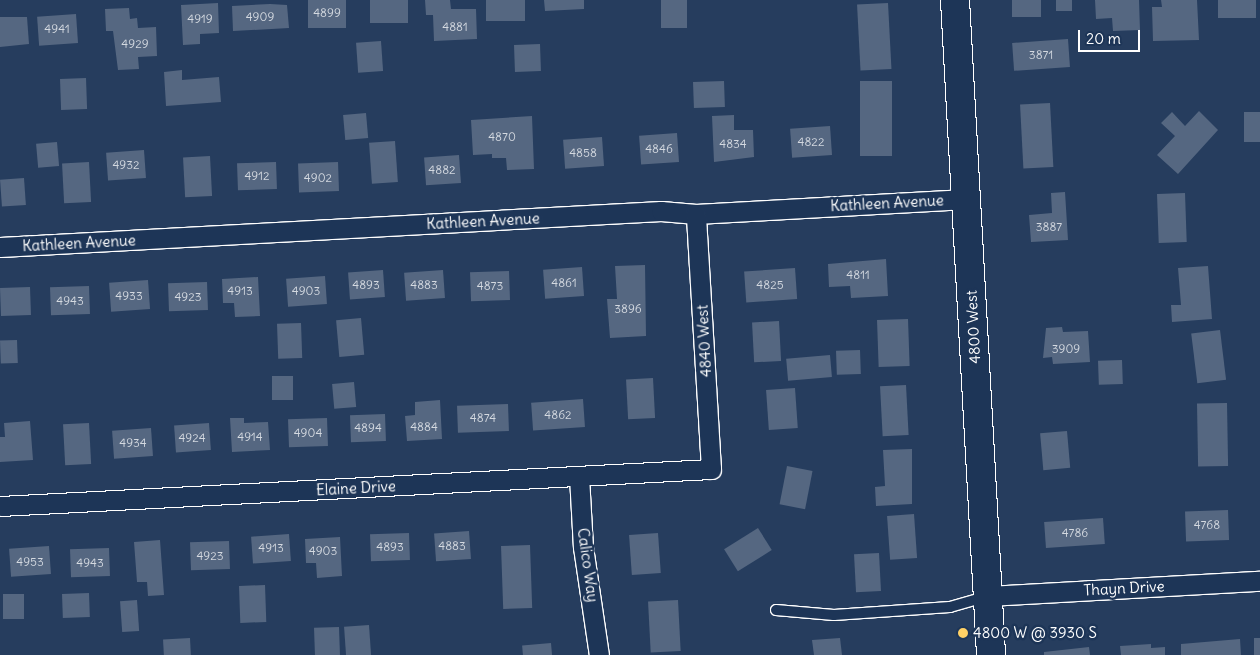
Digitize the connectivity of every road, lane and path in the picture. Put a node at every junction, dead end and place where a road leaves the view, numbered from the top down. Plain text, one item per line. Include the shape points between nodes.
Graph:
1 (955, 0) edge
2 (966, 199) junction
3 (696, 214) junction
4 (0, 247) edge
5 (711, 469) joint
6 (579, 476) junction
7 (0, 506) edge
8 (1260, 581) edge
9 (988, 596) junction
10 (776, 610) dead end
11 (599, 655) edge
12 (991, 655) edge

1 - 2 main road, 4800 West
2 - 3 street, Kathleen Avenue
2 - 9 main road, 4800 West
3 - 4 street, Kathleen Avenue via 661,211
3 - 5 street, 4840 West
5 - 6 street, Elaine Drive
6 - 7 street, Elaine Drive
6 - 11 street, Calico Way via 584,548
8 - 9 street, Thayn Drive
9 - 10 lane via 950,606 834,615
9 - 12 main road, 4800 West

